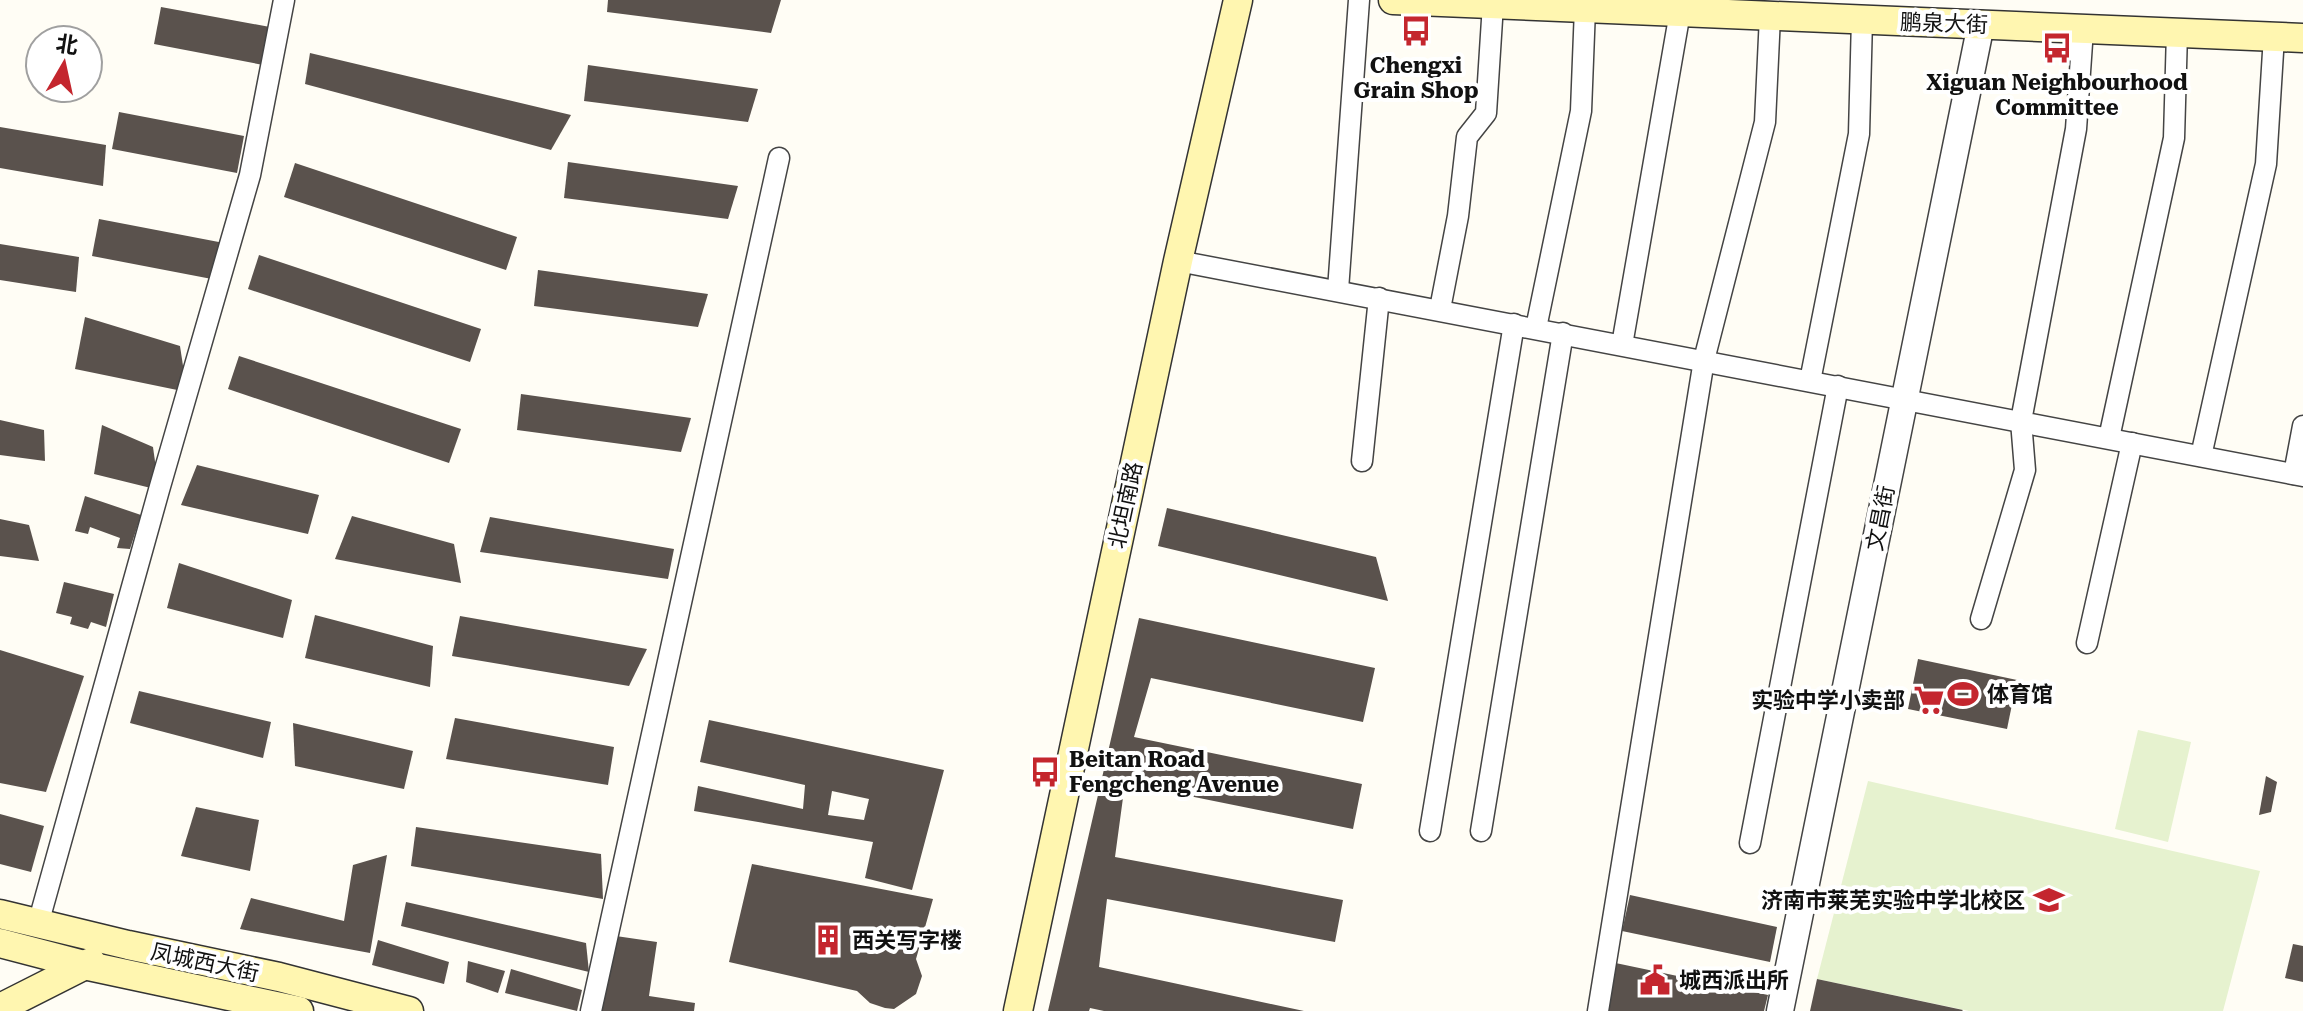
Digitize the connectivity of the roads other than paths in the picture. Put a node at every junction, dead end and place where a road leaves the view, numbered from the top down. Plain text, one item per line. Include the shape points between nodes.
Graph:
1 (284, 0) edge
2 (1238, 0) edge
3 (1359, 0) edge
4 (1393, 0) edge
5 (1493, 4) junction
6 (1585, 8) junction
7 (1680, 12) junction
8 (1770, 16) junction
9 (1862, 19) junction
10 (1981, 24) junction
11 (2083, 29) junction
12 (2177, 32) junction
13 (2274, 36) junction
14 (2303, 38) edge
15 (779, 158) dead end
16 (1178, 261) junction
17 (1338, 290) junction
18 (1379, 298) junction
19 (1440, 309) junction
20 (1514, 324) junction
21 (1536, 328) junction
22 (1563, 333) junction
23 (1622, 345) junction
24 (1704, 360) junction
25 (1810, 381) junction
26 (1838, 386) junction
27 (2021, 421) junction
28 (2303, 426) edge
29 (2109, 438) junction
30 (2132, 443) junction
31 (2201, 456) junction
32 (1362, 461) dead end
33 (2299, 475) edge
34 (1981, 619) dead end
35 (2087, 643) dead end
36 (1430, 831) dead end
37 (1481, 831) dead end
38 (1750, 843) dead end
39 (0, 914) edge
40 (38, 924) junction
41 (0, 943) edge
42 (128, 945) junction
43 (84, 965) junction
44 (279, 977) junction
45 (0, 1008) edge
46 (282, 1009) edge
47 (409, 1011) edge
48 (591, 1011) edge
49 (1018, 1011) edge
50 (1598, 1011) edge
51 (1780, 1011) edge

1 - 40 street via 250,175
2 - 16 main road, 北坦南路
3 - 17 street
4 - 5 main road, 鹏泉大街
5 - 6 main road, 鹏泉大街
5 - 19 street via 1486,113 1467,137
6 - 7 main road, 鹏泉大街
6 - 21 street via 1581,111
7 - 8 main road, 鹏泉大街
7 - 23 street
8 - 9 main road, 鹏泉大街
8 - 24 street via 1765,122
9 - 10 main road, 鹏泉大街
9 - 25 street via 1859,134
10 - 11 main road, 鹏泉大街
10 - 51 street, 文昌街
11 - 12 main road, 鹏泉大街
11 - 27 street via 2076,129
12 - 13 main road, 鹏泉大街
12 - 29 street via 2174,138
13 - 14 main road, 鹏泉大街
13 - 31 street via 2266,164
15 - 48 street
16 - 17 street
16 - 49 main road, 北坦南路
17 - 18 street
18 - 19 street
18 - 32 street
19 - 20 street
20 - 21 street
20 - 36 street
21 - 22 street
22 - 23 street
22 - 37 street
23 - 24 street
24 - 25 street
24 - 50 street
25 - 26 street
26 - 27 street
26 - 38 street
27 - 29 street
27 - 34 street via 2025,470
28 - 33 street
29 - 30 street
30 - 31 street
30 - 35 street
31 - 33 street
39 - 40 main road, 凤城西大街
40 - 42 main road, 凤城西大街
41 - 43 main road, 凤城西大街
42 - 43 main road
42 - 44 main road, 凤城西大街
43 - 45 main road
43 - 46 main road, 凤城西大街
44 - 46 street
44 - 47 main road, 凤城西大街

